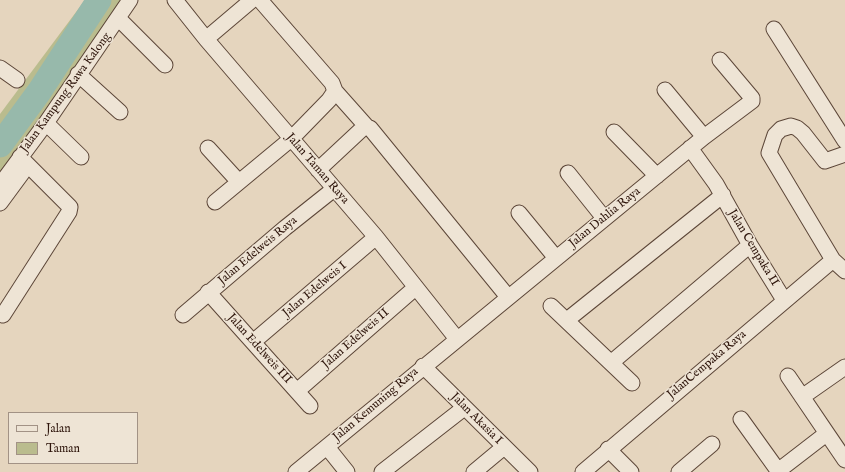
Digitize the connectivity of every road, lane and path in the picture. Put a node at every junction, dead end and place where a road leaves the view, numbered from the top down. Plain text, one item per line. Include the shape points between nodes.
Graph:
1 (175, 0) edge
2 (252, 0) edge
3 (260, 0) edge
4 (126, 1) edge
5 (119, 19) junction
6 (774, 29) dead end
7 (206, 39) junction
8 (720, 60) dead end
9 (165, 65) dead end
10 (0, 68) edge
11 (78, 74) junction
12 (17, 80) dead end
13 (665, 90) dead end
14 (335, 91) junction
15 (120, 112) dead end
16 (46, 123) junction
17 (367, 127) junction
18 (614, 132) dead end
19 (704, 136) junction
20 (291, 139) junction
21 (845, 141) edge
22 (208, 148) dead end
23 (690, 148) junction
24 (845, 154) edge
25 (81, 157) dead end
26 (24, 161) junction
27 (318, 170) junction
28 (568, 173) dead end
29 (657, 176) junction
30 (239, 182) junction
31 (0, 185) edge
32 (334, 189) junction
33 (723, 195) junction
34 (215, 202) dead end
35 (0, 203) edge
36 (519, 213) dead end
37 (604, 218) junction
38 (376, 238) junction
39 (750, 245) junction
40 (556, 258) junction
41 (833, 260) junction
42 (845, 271) edge
43 (415, 288) junction
44 (208, 292) junction
45 (508, 297) junction
46 (784, 300) junction
47 (551, 306) dead end
48 (3, 315) dead end
49 (183, 315) dead end
50 (567, 320) junction
51 (457, 339) junction
52 (253, 342) junction
53 (612, 362) junction
54 (423, 366) junction
55 (845, 367) edge
56 (788, 376) dead end
57 (632, 382) dead end
58 (296, 391) junction
59 (802, 397) junction
60 (310, 406) dead end
61 (464, 408) junction
62 (741, 418) dead end
63 (826, 434) junction
64 (712, 444) dead end
65 (327, 447) junction
66 (504, 448) junction
67 (608, 449) junction
68 (843, 453) edge
69 (296, 472) edge
70 (347, 472) edge
71 (382, 472) edge
72 (474, 472) edge
73 (530, 472) edge
74 (583, 472) edge
75 (631, 472) edge
76 (680, 472) edge
77 (778, 472) edge

1 - 7 street, Jalan Taman Raya
2 - 7 street
3 - 14 street via 332,83
4 - 5 street, Jalan Kampung Rawa Kalong
5 - 9 street
5 - 11 street, Jalan Kampung Rawa Kalong
6 - 21 street
7 - 20 street, Jalan Taman Raya
8 - 19 street, Jalan Dahlia Raya via 752,101
10 - 12 street
11 - 15 street
11 - 16 street, Jalan Kampung Rawa Kalong
13 - 19 street
14 - 17 street
14 - 20 street
16 - 25 street
16 - 26 street, Jalan Kampung Rawa Kalong
17 - 27 street
17 - 45 street via 441,213
18 - 29 street
19 - 23 street, Jalan Dahlia Raya
20 - 27 street, Jalan Taman Raya
20 - 30 street
22 - 30 street
23 - 29 street, Jalan Dahlia Raya
23 - 33 street, Jalan Cempaka II
24 - 41 street via 824,161 803,133 791,126 781,129 769,147 771,159
26 - 31 street, Jalan Kampung Rawa Kalong
26 - 35 street
26 - 48 street via 70,207
27 - 32 street, Jalan Taman Raya
28 - 37 street
29 - 37 street, Jalan Dahlia Raya
30 - 34 street
32 - 38 street, Jalan Taman Raya
32 - 44 street, Jalan Edelweis Raya
33 - 39 street, Jalan Cempaka II
33 - 50 street
36 - 40 street
37 - 40 street, Jalan Dahlia Raya
38 - 43 street, Jalan Taman Raya
38 - 52 street, Jalan Edelweis I
39 - 46 street, Jalan Cempaka II
39 - 53 street
40 - 45 street, Jalan Dahlia Raya
41 - 42 street
41 - 46 street, JalanCempaka Raya
43 - 51 street, Jalan Taman Raya
43 - 58 street, Jalan Edelweis II
44 - 49 street, Jalan Edelweis Raya
44 - 52 street, Jalan Edelweis III
45 - 51 street, Jalan Dahlia Raya
46 - 67 street, JalanCempaka Raya
47 - 50 street
50 - 53 street
51 - 54 street, Jalan Kemuning Raya
52 - 58 street, Jalan Edelweis III
53 - 57 street
54 - 61 street, Jalan Akasia I
54 - 65 street, Jalan Kemuning Raya
55 - 59 street
56 - 59 street
58 - 60 street, Jalan Edelweis III
59 - 63 street
61 - 66 street, Jalan Akasia I
61 - 71 street
62 - 77 street
63 - 68 street
63 - 77 street
64 - 76 street
65 - 69 street, Jalan Kemuning Raya
65 - 70 street
66 - 72 street
66 - 73 street, Jalan Akasia I
67 - 74 street, JalanCempaka Raya
67 - 75 street

